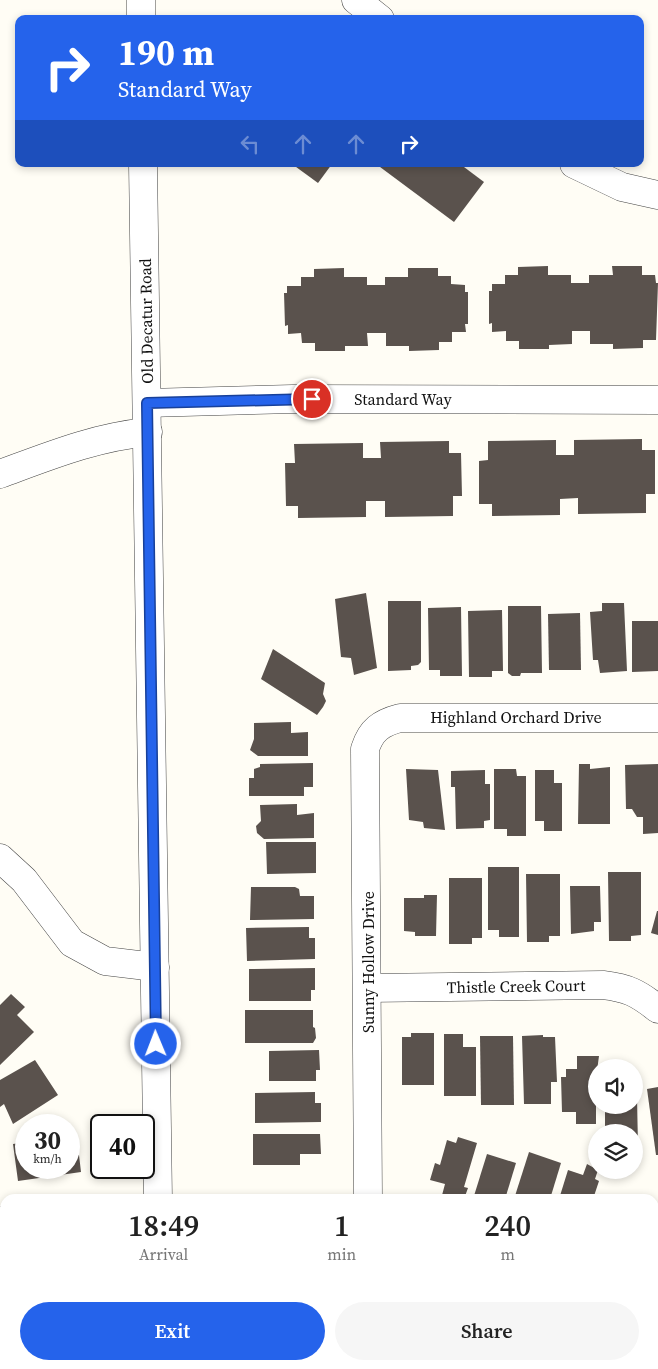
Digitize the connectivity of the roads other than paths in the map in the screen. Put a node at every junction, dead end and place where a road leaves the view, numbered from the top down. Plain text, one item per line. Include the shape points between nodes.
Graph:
1 (141, 0) edge
2 (356, 0) edge
3 (141, 15) edge
4 (375, 15) edge
5 (144, 167) edge
6 (580, 167) edge
7 (658, 195) edge
8 (658, 400) edge
9 (147, 403) junction
10 (148, 432) junction
11 (1, 476) edge
12 (658, 718) edge
13 (375, 728) joint
14 (0, 858) edge
15 (156, 967) junction
16 (368, 988) junction
17 (658, 1008) edge
18 (158, 1194) edge
19 (368, 1194) edge

1 - 3 street
2 - 4 street
5 - 9 street, Old Decatur Road
6 - 7 street via 622,187
8 - 9 street, Standard Way via 293,399
9 - 10 street, Old Decatur Road
10 - 11 street via 116,435 73,447
10 - 15 street, Old Decatur Road
12 - 13 street, Highland Orchard Drive via 400,718
13 - 16 street, Sunny Hollow Drive via 366,749
14 - 15 street via 24,880 72,943 105,961
15 - 18 street, Old Decatur Road
16 - 17 street, Thistle Creek Court via 603,985 637,992
16 - 19 street, Sunny Hollow Drive

